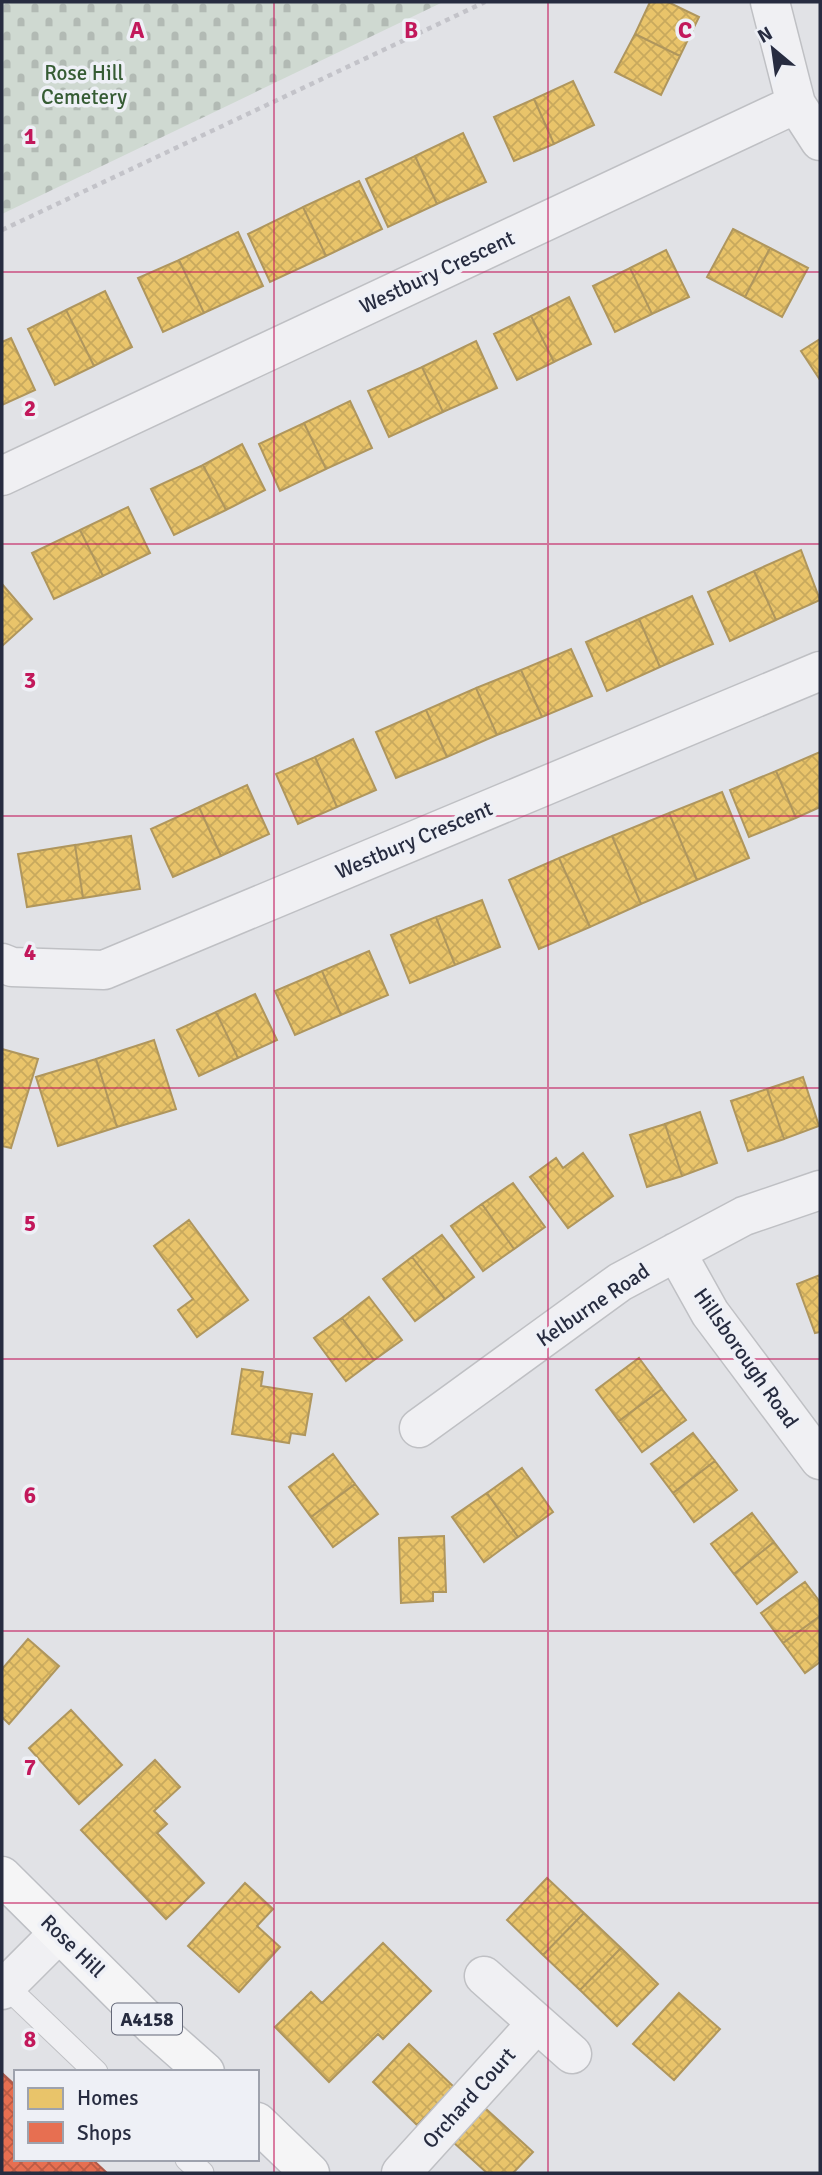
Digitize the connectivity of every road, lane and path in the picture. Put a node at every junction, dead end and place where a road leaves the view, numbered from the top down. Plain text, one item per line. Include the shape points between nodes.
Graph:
1 (485, 2) edge
2 (770, 2) edge
3 (796, 104) junction
4 (820, 141) edge
5 (2, 230) edge
6 (2, 476) edge
7 (820, 671) edge
8 (2, 963) edge
9 (820, 1190) edge
10 (676, 1252) junction
11 (419, 1428) dead end
12 (820, 1461) edge
13 (2, 1876) edge
14 (59, 1933) junction
15 (484, 1976) dead end
16 (4, 1988) edge
17 (537, 2023) junction
18 (572, 2054) dead end
19 (94, 2070) edge
20 (203, 2070) edge
21 (259, 2124) edge
22 (189, 2161) edge
23 (202, 2173) edge
24 (310, 2173) edge
25 (401, 2173) edge

1 - 5 path
2 - 3 street
3 - 4 street
3 - 6 street, Westbury Crescent
7 - 8 street, Westbury Crescent via 104,971
9 - 10 street, Kelburne Road via 744,1216
10 - 11 street, Kelburne Road via 620,1282
10 - 12 street, Hillsborough Road via 710,1314
13 - 14 main road, Rose Hill / A4158
14 - 16 street
14 - 20 main road, Rose Hill / A4158
15 - 17 street
16 - 19 lane
17 - 18 street
17 - 25 street, Orchard Court
21 - 24 main road
22 - 23 lane

